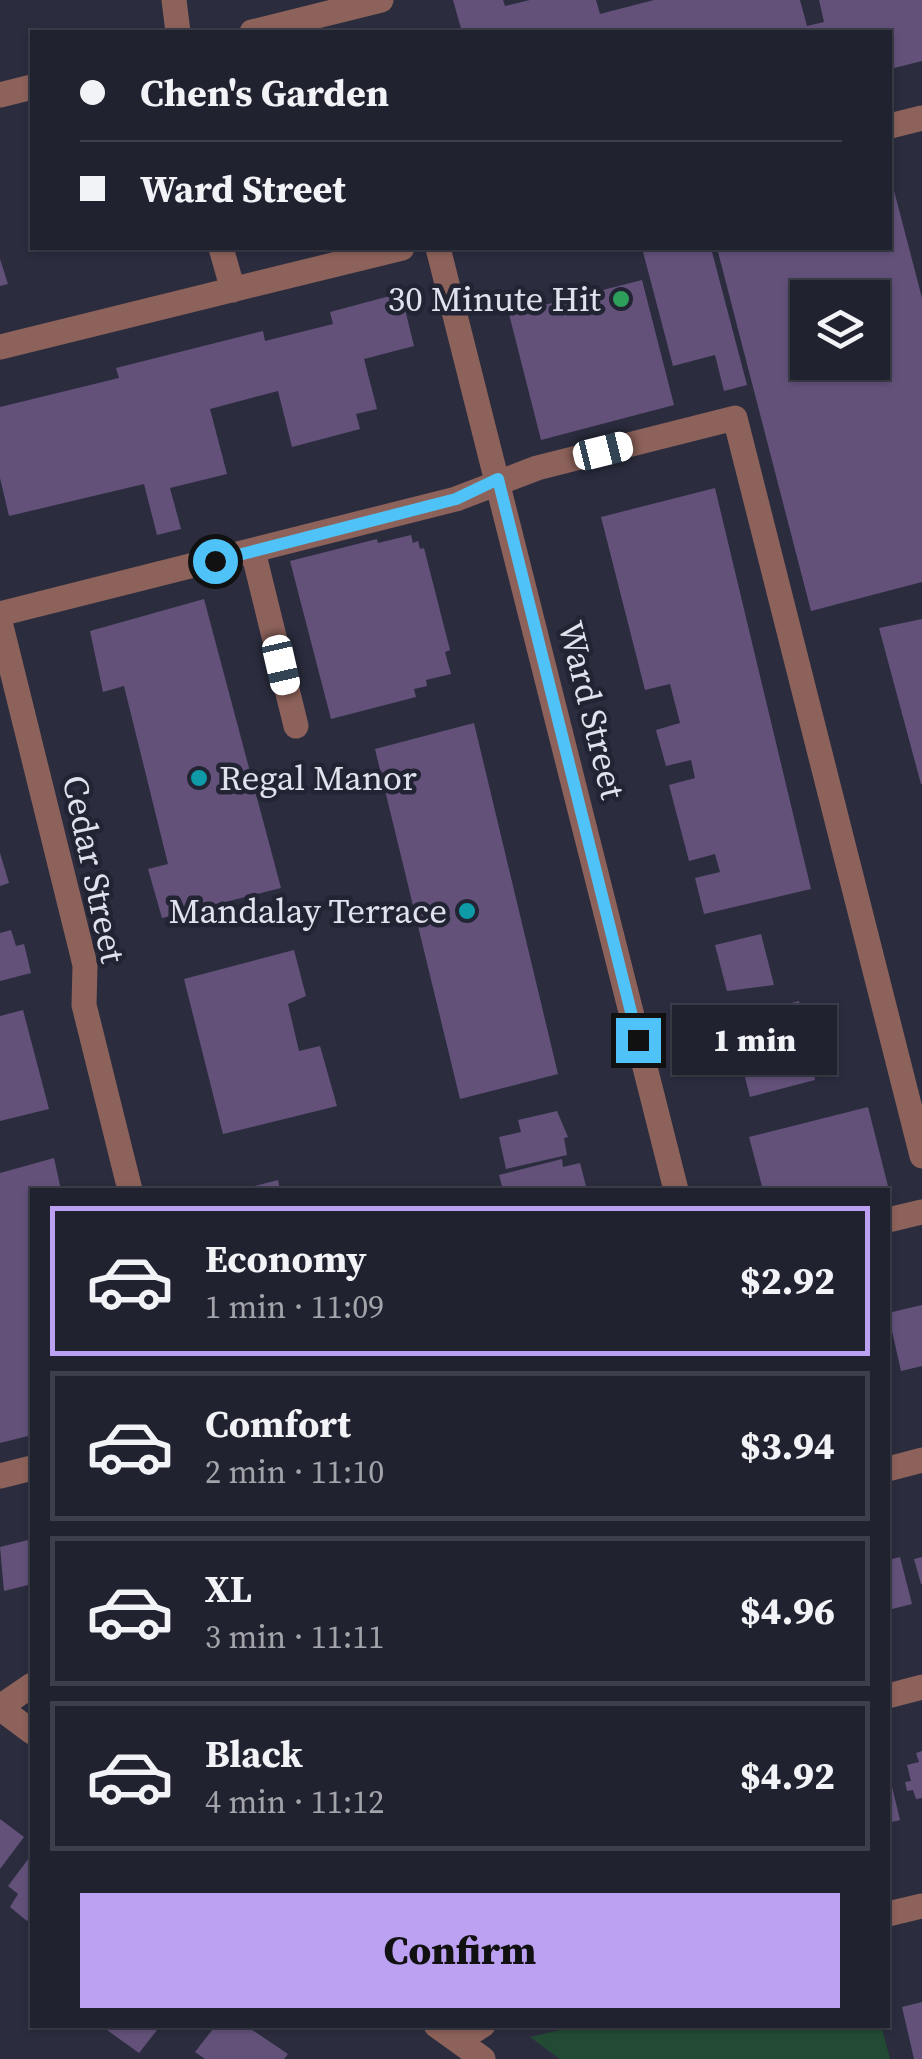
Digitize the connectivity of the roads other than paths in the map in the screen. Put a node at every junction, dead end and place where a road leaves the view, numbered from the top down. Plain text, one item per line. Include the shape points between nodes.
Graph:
1 (174, 0) edge
2 (381, 0) edge
3 (178, 30) edge
4 (260, 30) edge
5 (30, 88) edge
6 (0, 95) edge
7 (922, 118) edge
8 (892, 126) edge
9 (222, 250) edge
10 (394, 250) edge
11 (439, 250) edge
12 (233, 290) junction
13 (0, 347) edge
14 (498, 479) junction
15 (253, 551) junction
16 (0, 614) edge
17 (0, 622) edge
18 (296, 726) dead end
19 (922, 1156) edge
20 (130, 1188) edge
21 (675, 1188) edge
22 (922, 1212) edge
23 (890, 1220) edge
24 (922, 1460) edge
25 (30, 1468) edge
26 (890, 1468) edge
27 (0, 1476) edge
28 (30, 1686) edge
29 (922, 1687) edge
30 (890, 1695) edge
31 (0, 1708) edge
32 (30, 1730) edge
33 (922, 1906) edge
34 (890, 1914) edge
35 (440, 2028) edge
36 (478, 2028) edge
37 (458, 2041) junction
38 (483, 2059) edge

1 - 3 street
2 - 4 street
5 - 6 street
7 - 8 street
9 - 12 street
10 - 12 street
11 - 14 street, Ward Street
12 - 13 street
14 - 15 street via 456,499
14 - 19 street via 735,418
14 - 21 street, Ward Street
15 - 16 street
15 - 18 street via 284,632
17 - 20 street, Cedar Street via 86,965 84,1005
22 - 23 street
24 - 26 street
25 - 27 street
28 - 31 street
29 - 30 street
31 - 32 street
33 - 34 street
35 - 37 street
36 - 37 street
37 - 38 street

